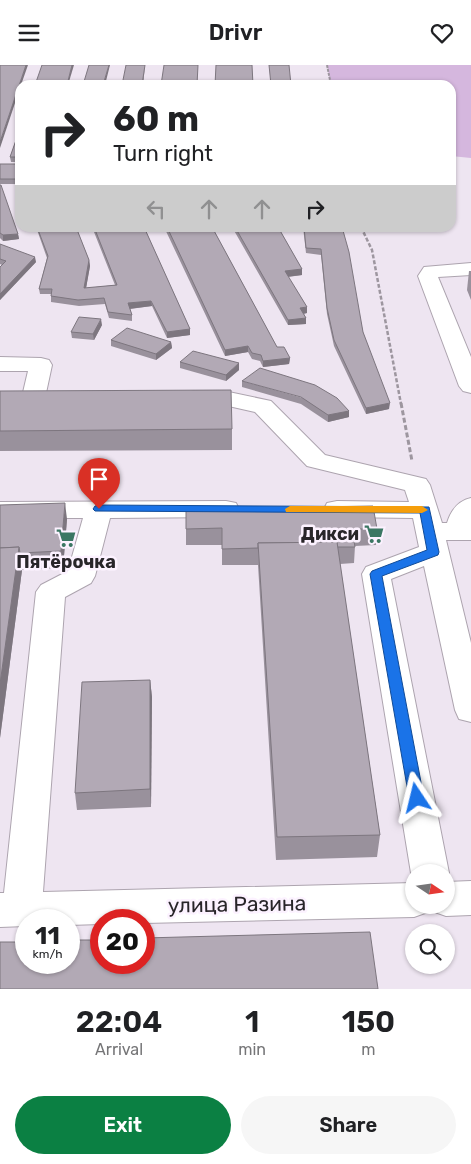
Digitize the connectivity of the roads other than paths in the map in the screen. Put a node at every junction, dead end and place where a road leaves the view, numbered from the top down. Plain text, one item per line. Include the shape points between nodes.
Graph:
1 (471, 269) edge
2 (0, 364) edge
3 (471, 386) edge
4 (176, 399) edge
5 (80, 400) edge
6 (471, 506) edge
7 (99, 509) junction
8 (247, 509) edge
9 (316, 509) edge
10 (0, 510) edge
11 (426, 520) junction
12 (466, 531) edge
13 (471, 710) edge
14 (428, 864) edge
15 (455, 899) edge
16 (471, 899) edge
17 (405, 900) edge
18 (11, 910) edge

1 - 3 street via 430,271 428,276
2 - 5 street via 41,365 32,401
4 - 11 street via 224,398 263,406 316,461
6 - 12 street via 460,522
7 - 8 street
7 - 10 street
7 - 18 street via 82,576 51,592
9 - 11 street
11 - 12 street
11 - 13 street
11 - 14 street via 376,574
15 - 16 street
17 - 18 street, улица Разина

